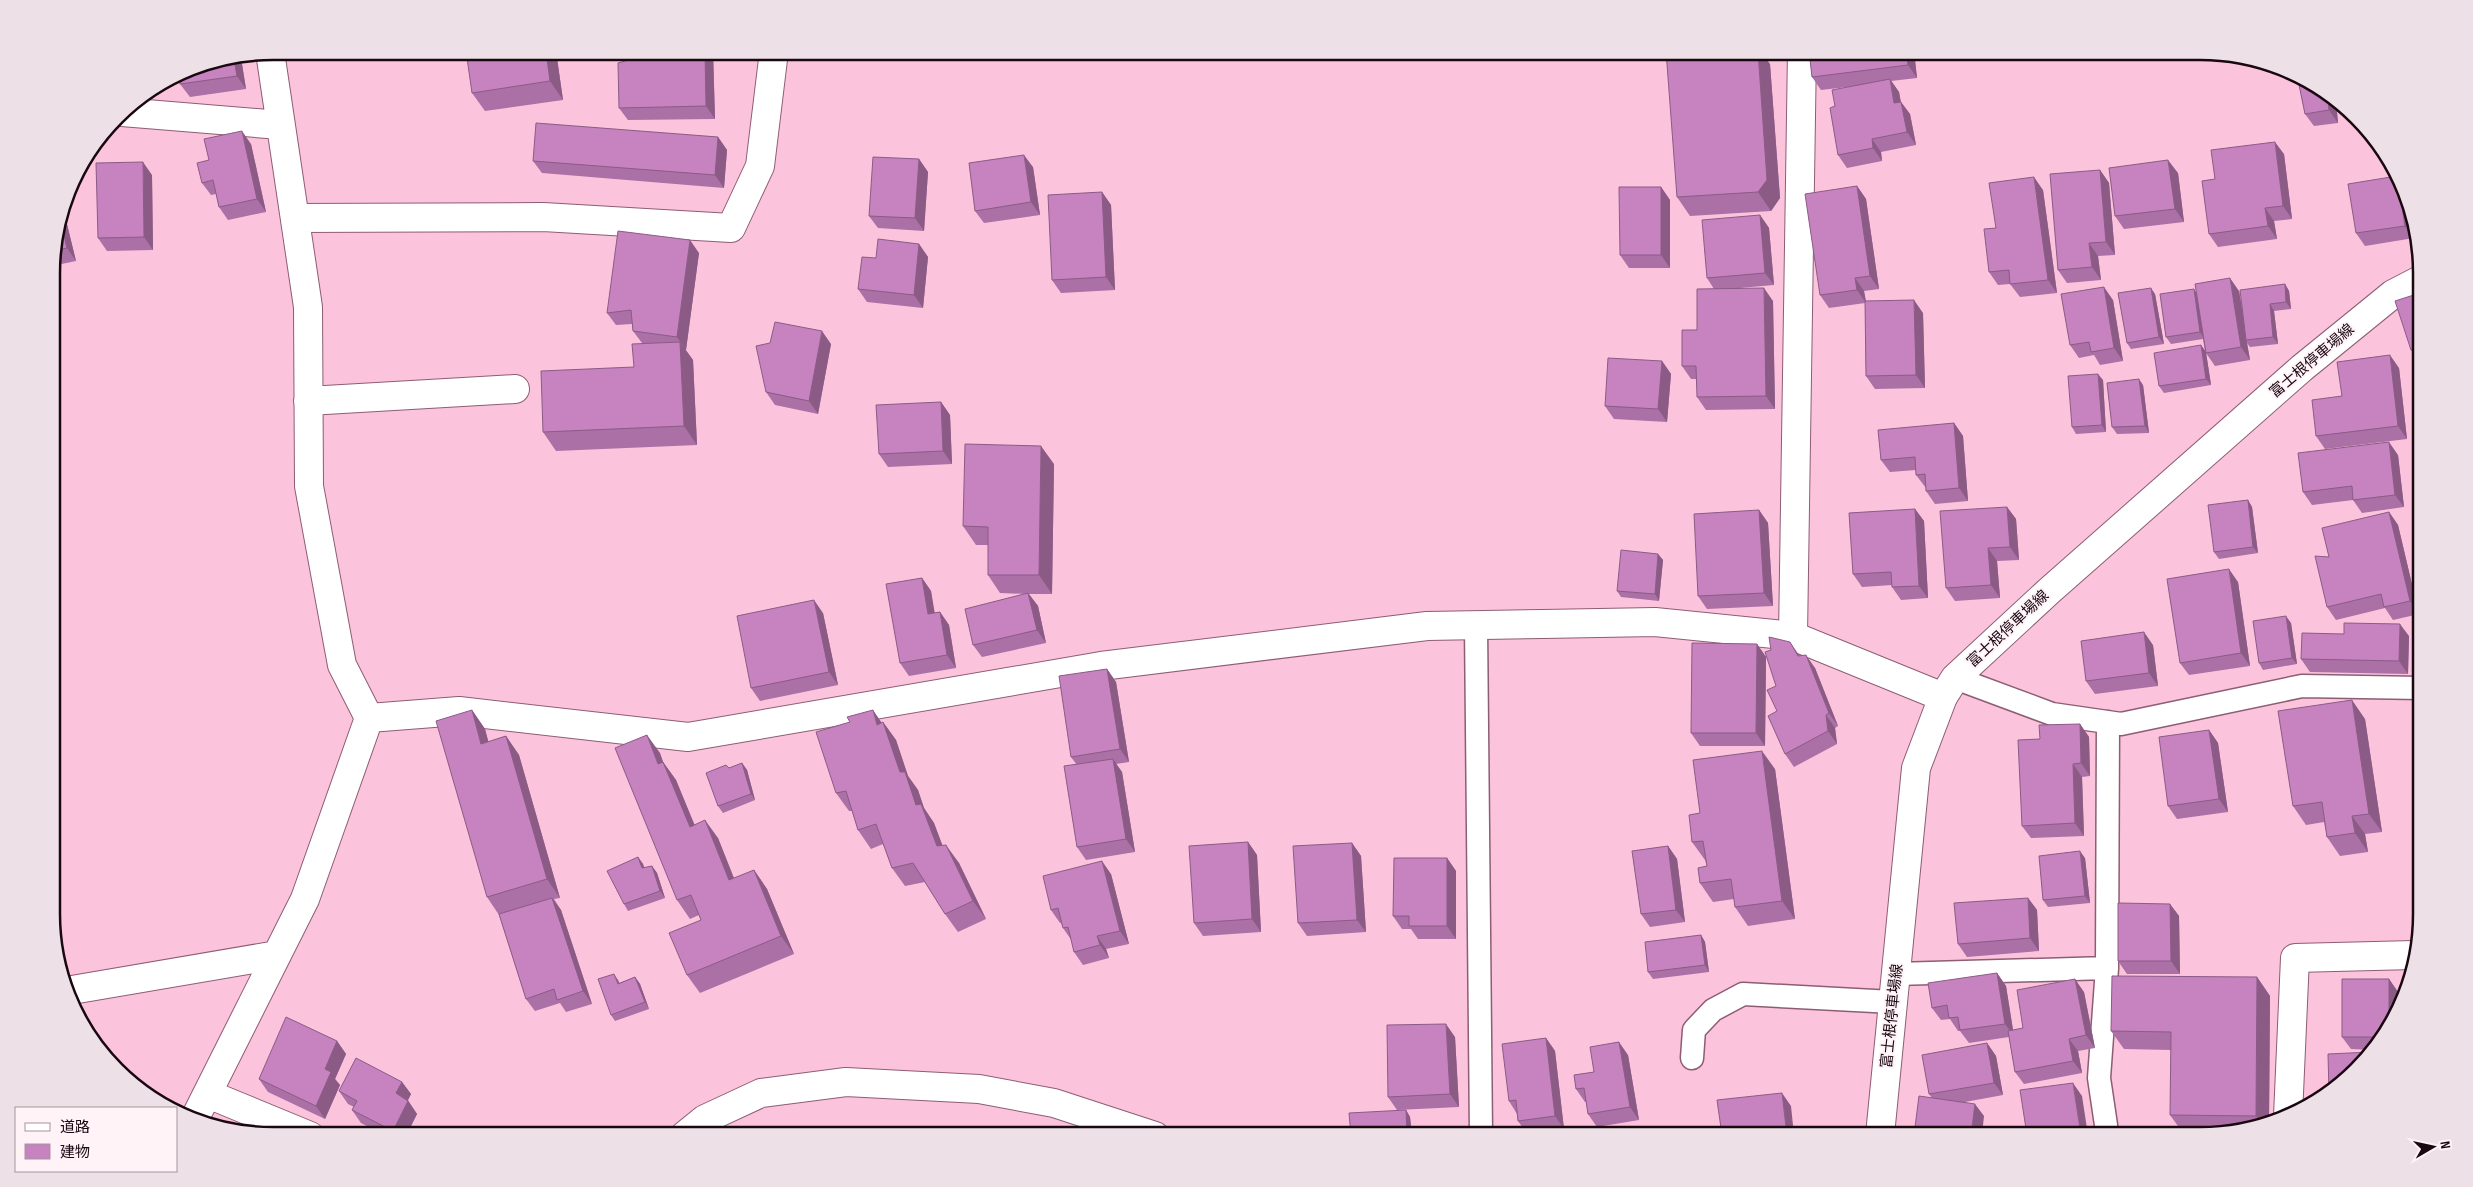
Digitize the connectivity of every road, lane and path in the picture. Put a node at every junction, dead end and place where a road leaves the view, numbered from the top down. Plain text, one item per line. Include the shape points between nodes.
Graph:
1 (271, 60) edge
2 (773, 60) edge
3 (1802, 60) edge
4 (133, 113) edge
5 (280, 125) junction
6 (294, 218) junction
7 (2413, 284) edge
8 (515, 389) dead end
9 (308, 401) junction
10 (1476, 625) junction
11 (1793, 636) junction
12 (1949, 687) junction
13 (2413, 688) edge
14 (369, 718) junction
15 (2108, 722) junction
16 (277, 955) junction
17 (2409, 955) edge
18 (2107, 968) junction
19 (1896, 974) junction
20 (74, 991) edge
21 (1893, 1002) junction
22 (1692, 1058) dead end
23 (2288, 1108) edge
24 (200, 1109) edge
25 (2106, 1125) dead end
26 (273, 1127) edge
27 (696, 1127) edge
28 (1127, 1127) edge
29 (1481, 1127) edge
30 (1881, 1127) edge

1 - 5 street
2 - 6 street via 760,166 732,228 543,217
3 - 11 street
4 - 5 street
5 - 6 street
6 - 9 street via 308,307
7 - 12 street, 富士根停車場線 via 2393,294 2302,368 2049,591
8 - 9 street
9 - 14 street via 309,486 340,656
10 - 11 street via 1654,622
10 - 14 street via 1427,626 1101,666 688,738 459,711
10 - 29 lane
11 - 12 street
12 - 15 lane via 2052,714
12 - 19 street, 富士根停車場線 via 1916,768
13 - 15 lane via 2302,686 2121,724
14 - 16 street via 305,899
15 - 18 lane
16 - 20 street
16 - 24 street
17 - 23 street via 2294,958
18 - 19 lane
18 - 25 lane via 2099,1078
19 - 21 street, 富士根停車場線
21 - 22 lane via 1742,994 1713,1010 1694,1030
21 - 30 street, 富士根停車場線
24 - 26 street
27 - 28 street via 761,1093 846,1082 978,1089 1054,1103

